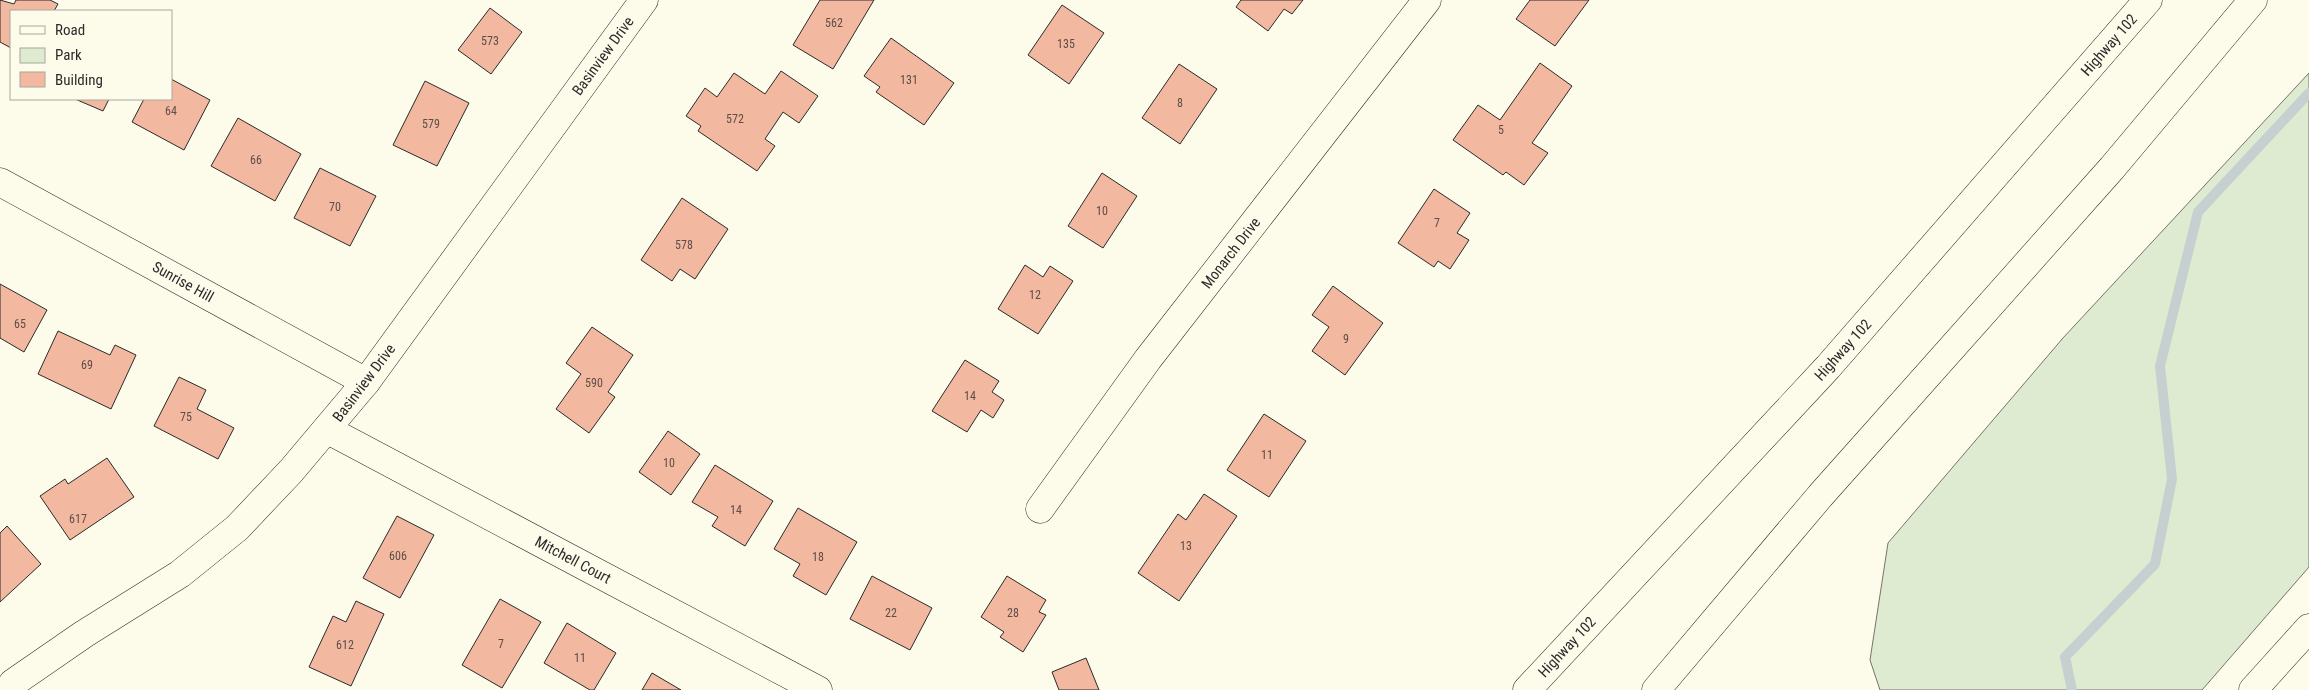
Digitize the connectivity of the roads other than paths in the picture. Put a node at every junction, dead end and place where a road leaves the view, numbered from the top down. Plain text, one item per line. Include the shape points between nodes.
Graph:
1 (644, 0) edge
2 (1426, 0) edge
3 (2148, 0) edge
4 (2253, 0) edge
5 (0, 182) edge
6 (366, 382) junction
7 (328, 430) junction
8 (1040, 509) dead end
9 (2309, 628) edge
10 (8, 690) edge
11 (818, 690) edge
12 (1527, 690) edge
13 (1656, 690) edge
14 (2253, 690) edge

1 - 6 main road, Basinview Drive
2 - 8 main road, Monarch Drive via 1148,359
3 - 12 main road, Highway 102 via 1828,368
4 - 13 main road via 2112,168 1820,496
5 - 6 main road, Sunrise Hill
6 - 7 main road, Basinview Drive
7 - 10 main road, Basinview Drive via 237,528 180,574 84,634 13,683
7 - 11 main road, Mitchell Court
9 - 14 main road

